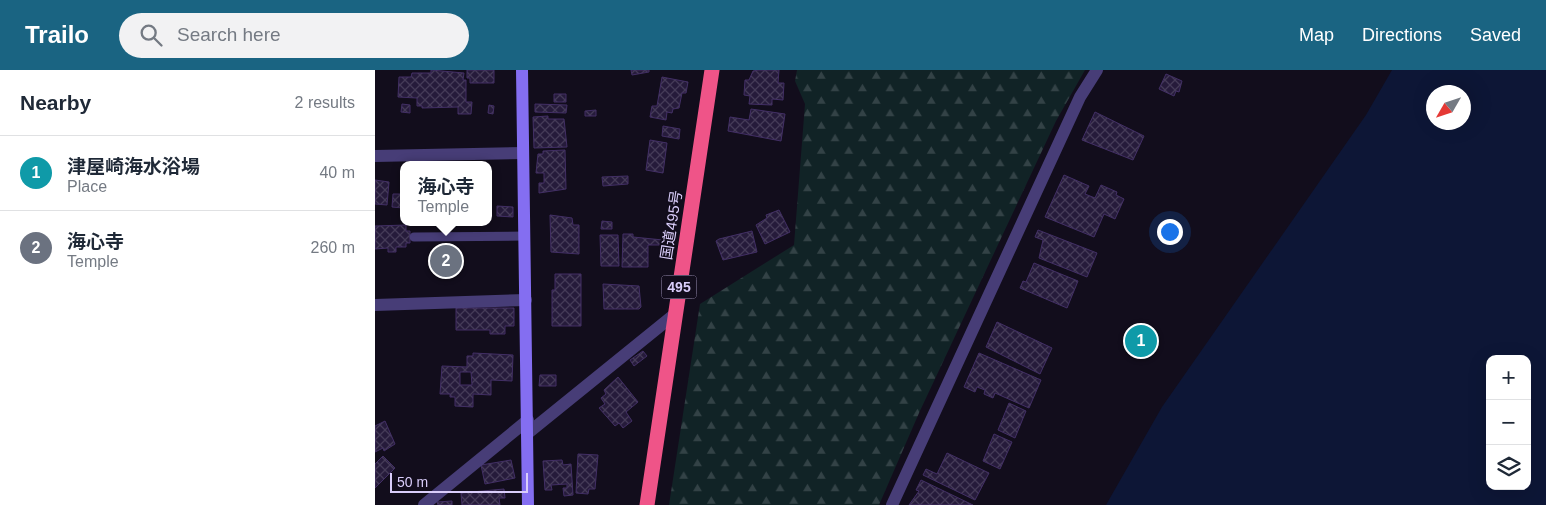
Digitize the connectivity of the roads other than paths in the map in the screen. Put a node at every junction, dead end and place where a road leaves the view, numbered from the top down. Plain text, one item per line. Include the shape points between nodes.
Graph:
1 (522, 70) edge
2 (712, 70) edge
3 (1097, 70) edge
4 (523, 153) junction
5 (375, 156) edge
6 (525, 236) junction
7 (414, 237) dead end
8 (526, 300) junction
9 (375, 305) edge
10 (675, 314) junction
11 (528, 420) junction
12 (528, 433) junction
13 (424, 505) edge
14 (528, 505) edge
15 (647, 505) edge
16 (892, 505) edge

1 - 4 street
2 - 10 highway, 国道495号 / 495
3 - 16 street via 1080,97
4 - 5 street
4 - 6 street
6 - 7 lane
6 - 8 street
8 - 9 street
8 - 11 street
10 - 12 street
10 - 15 highway, 国道495号 / 495
11 - 12 street
11 - 13 street
12 - 14 street

